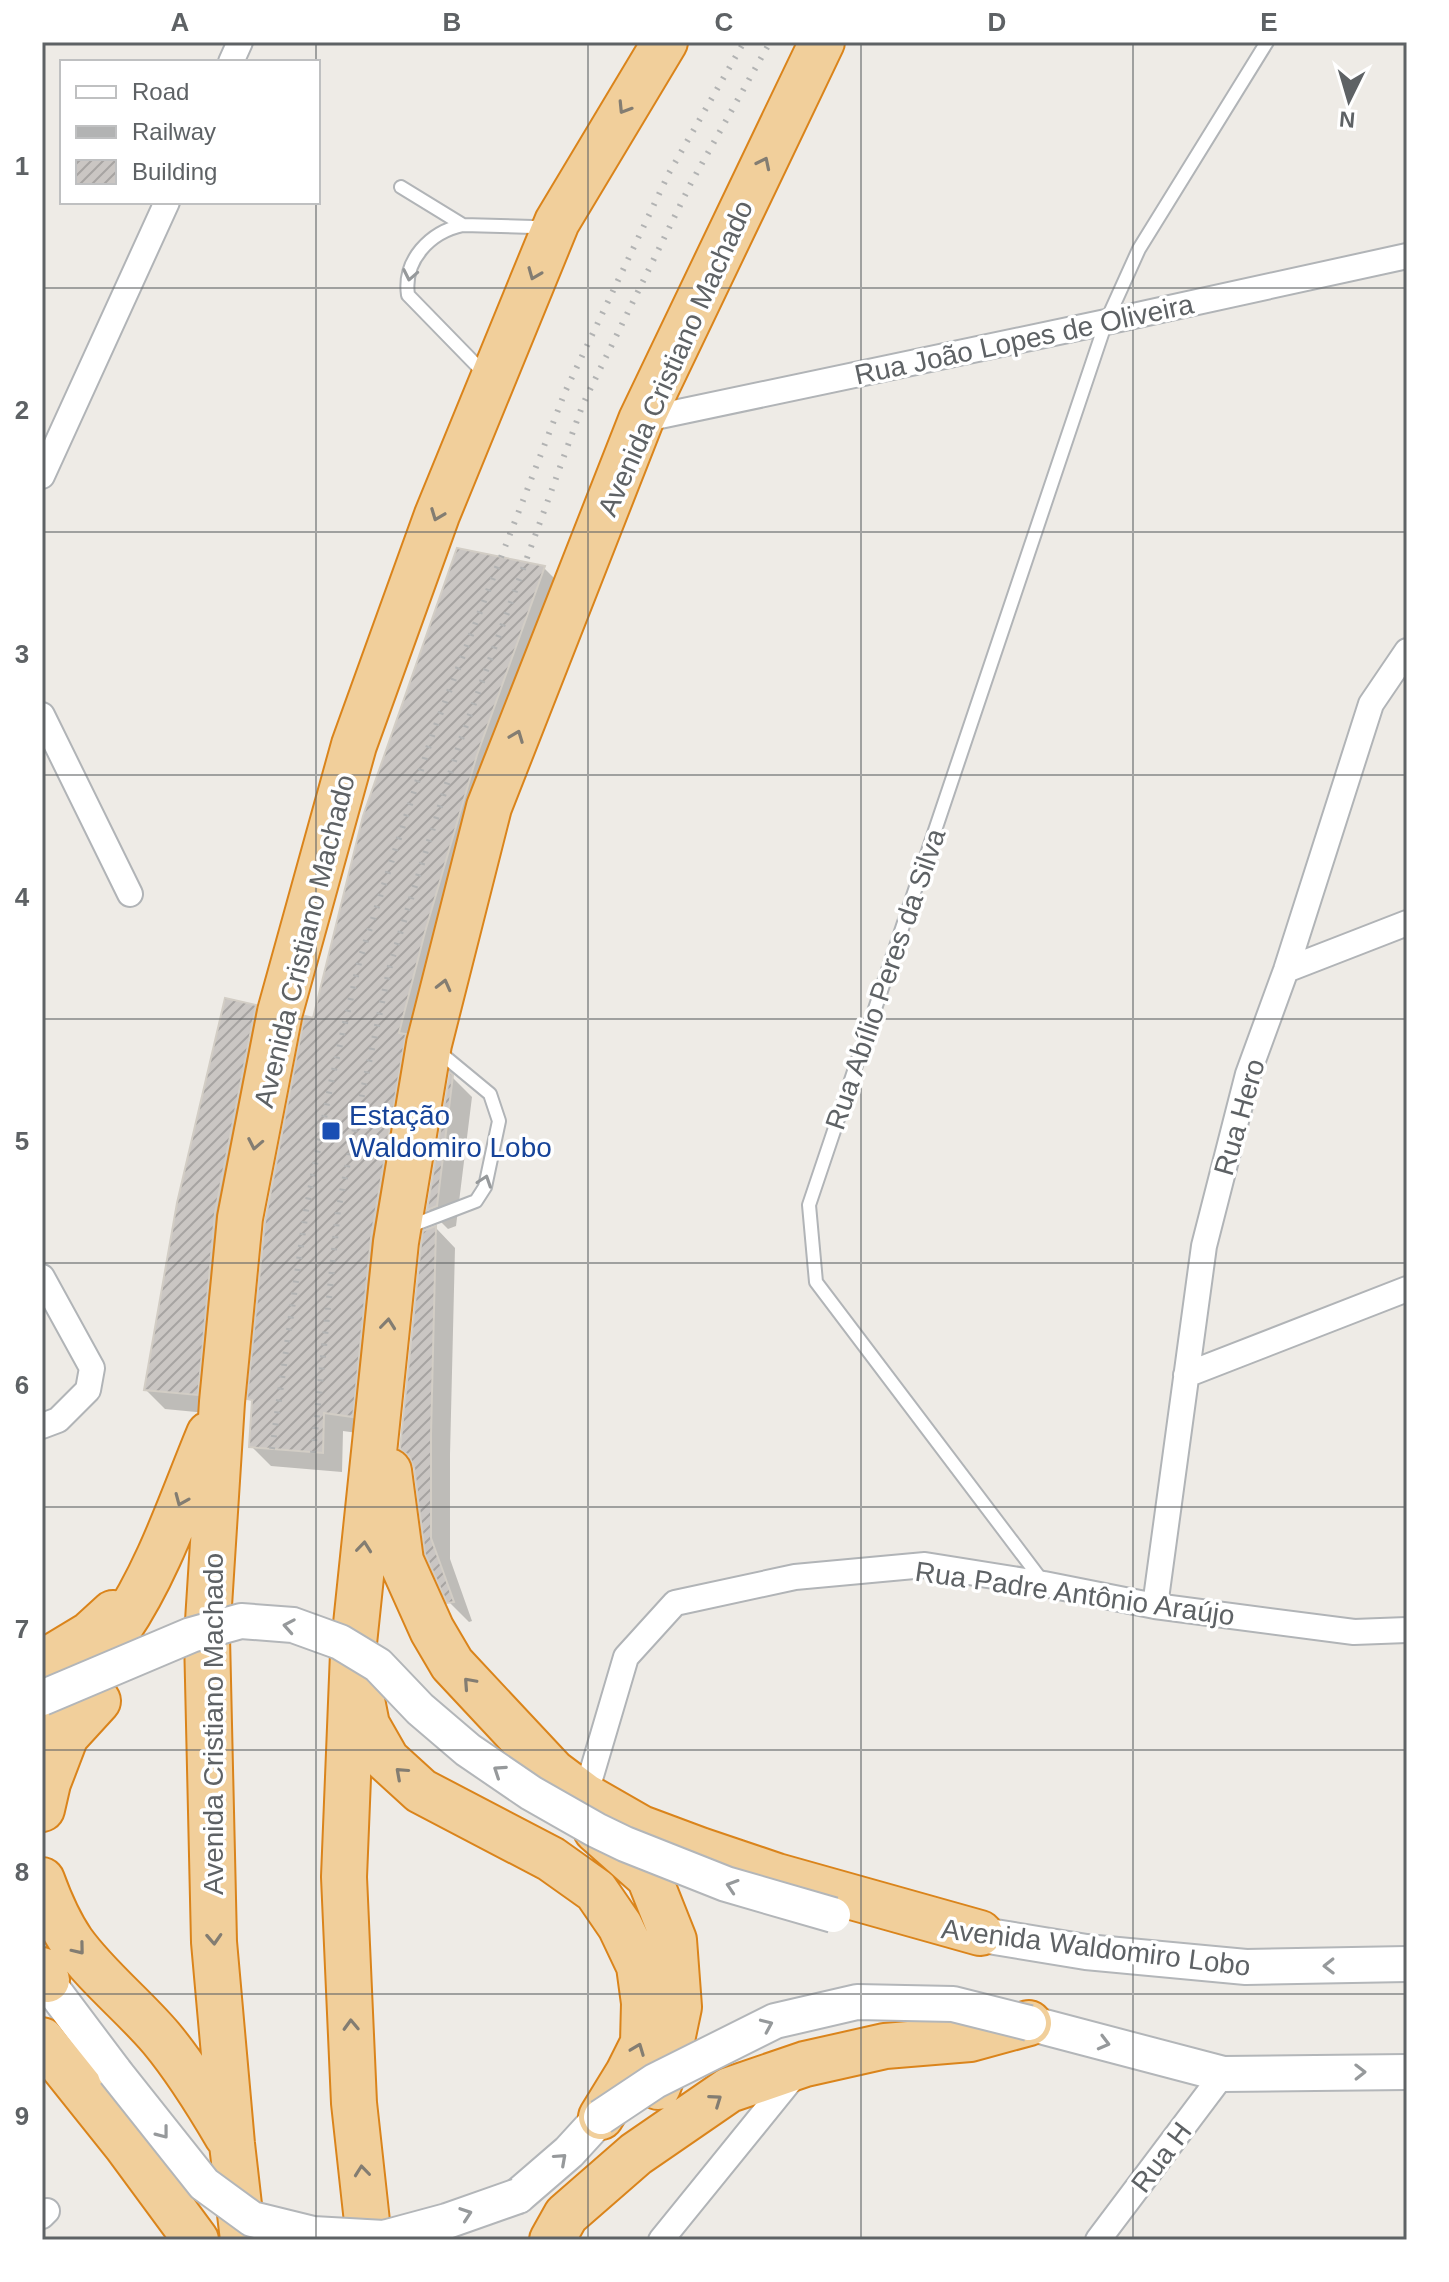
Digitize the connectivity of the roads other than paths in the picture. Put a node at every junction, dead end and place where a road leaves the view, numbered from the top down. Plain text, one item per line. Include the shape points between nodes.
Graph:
1 (665, 42) edge
2 (822, 42) edge
3 (1267, 42) edge
4 (401, 187) dead end
5 (166, 204) edge
6 (557, 222) junction
7 (463, 225) junction
8 (1407, 256) edge
9 (1106, 322) junction
10 (491, 380) junction
11 (641, 420) junction
12 (42, 476) edge
13 (1407, 651) edge
14 (42, 715) edge
15 (130, 894) dead end
16 (1407, 923) edge
17 (1286, 970) junction
18 (429, 1044) junction
19 (397, 1231) junction
20 (42, 1277) edge
21 (1407, 1289) edge
22 (1186, 1375) junction
23 (222, 1402) junction
24 (380, 1402) junction
25 (42, 1426) edge
26 (1044, 1584) junction
27 (145, 1585) junction
28 (1155, 1606) junction
29 (1407, 1630) edge
30 (158, 1650) junction
31 (353, 1653) junction
32 (42, 1663) edge
33 (42, 1698) edge
34 (42, 1724) edge
35 (42, 1809) edge
36 (590, 1813) junction
37 (42, 1880) edge
38 (980, 1933) junction
39 (1407, 1964) edge
40 (44, 1975) edge
41 (1029, 2023) junction
42 (42, 2040) edge
43 (805, 2064) junction
44 (1407, 2072) edge
45 (1223, 2074) junction
46 (601, 2117) junction
47 (232, 2144) junction
48 (559, 2228) edge
49 (196, 2240) edge
50 (243, 2240) edge
51 (369, 2240) edge
52 (661, 2240) edge
53 (1098, 2240) edge

1 -> 6 highway, Avenida Cristiano Machado
11 -> 2 highway, Avenida Cristiano Machado
3 - 9 lane, Rua Abílio Peres da Silva via 1139,249
4 - 7 lane
5 - 12 street
6 - 7 lane via 533,227
6 -> 10 highway, Avenida Cristiano Machado
7 -> 10 lane via 423,245 411,264 408,295
8 - 9 street, Rua João Lopes de Oliveira
9 - 11 street, Rua João Lopes de Oliveira
9 - 26 lane, Rua Abílio Peres da Silva via 809,1205 816,1282
10 -> 23 highway, Avenida Cristiano Machado via 354,745 280,1012 240,1218
18 -> 11 highway, Avenida Cristiano Machado via 489,807
13 - 17 street, Rua Hero via 1371,704
14 - 15 street
16 - 17 street
17 - 22 street, Rua Hero via 1248,1074 1204,1246
18 - 19 highway, Avenida Cristiano Machado
19 -> 18 lane via 476,1201 485,1187 499,1121 490,1094
24 -> 19 highway, Avenida Cristiano Machado
20 - 25 street via 92,1368 88,1390 58,1420
21 - 22 street
22 - 28 street, Rua Hero
23 -> 27 highway
23 -> 47 highway, Avenida Cristiano Machado via 207,1637 214,1942
31 -> 24 highway, Avenida Cristiano Machado
36 -> 24 highway via 452,1664 432,1630 401,1561
26 - 28 street, Rua Padre Antônio Araújo
26 - 36 street, Rua Padre Antônio Araújo via 925,1565 795,1577 675,1603 626,1657
27 - 32 highway via 90,1634
27 - 34 highway via 120,1628
28 - 29 street, Rua Padre Antônio Araújo via 1354,1632
30 - 33 main road, Avenida Waldomiro Lobo, bridge
30 - 35 highway via 109,1689 66,1736
36 -> 30 main road, Avenida Waldomiro Lobo, bridge via 531,1793 468,1750 378,1665 340,1642 293,1625 241,1621
46 -> 31 highway via 643,2043 639,1966 620,1926 596,1891 551,1859 421,1791 387,1760 367,1725
51 -> 31 highway, Avenida Cristiano Machado via 354,2103 344,1877
36 - 38 highway via 777,1876
38 -> 36 main road, Avenida Waldomiro Lobo, bridge via 833,1915 726,1884 625,1844
36 - 48 highway via 649,1877 674,1940 679,2007 658,2087
37 -> 47 highway via 73,1942 161,2038
39 -> 38 main road, Avenida Waldomiro Lobo via 1246,1967 1086,1952
40 -> 46 main road, bridge via 204,2184 252,2219 313,2234 384,2238 447,2221 518,2196
41 - 43 highway via 970,2039 885,2046
41 -> 45 main road
46 -> 41 main road, bridge via 655,2081 775,2021 857,2002 953,2004
42 - 49 highway
48 -> 43 highway via 636,2154 729,2090
43 - 52 street
45 -> 44 main road
45 - 53 street, Rua H
47 - 50 highway, Avenida Cristiano Machado

